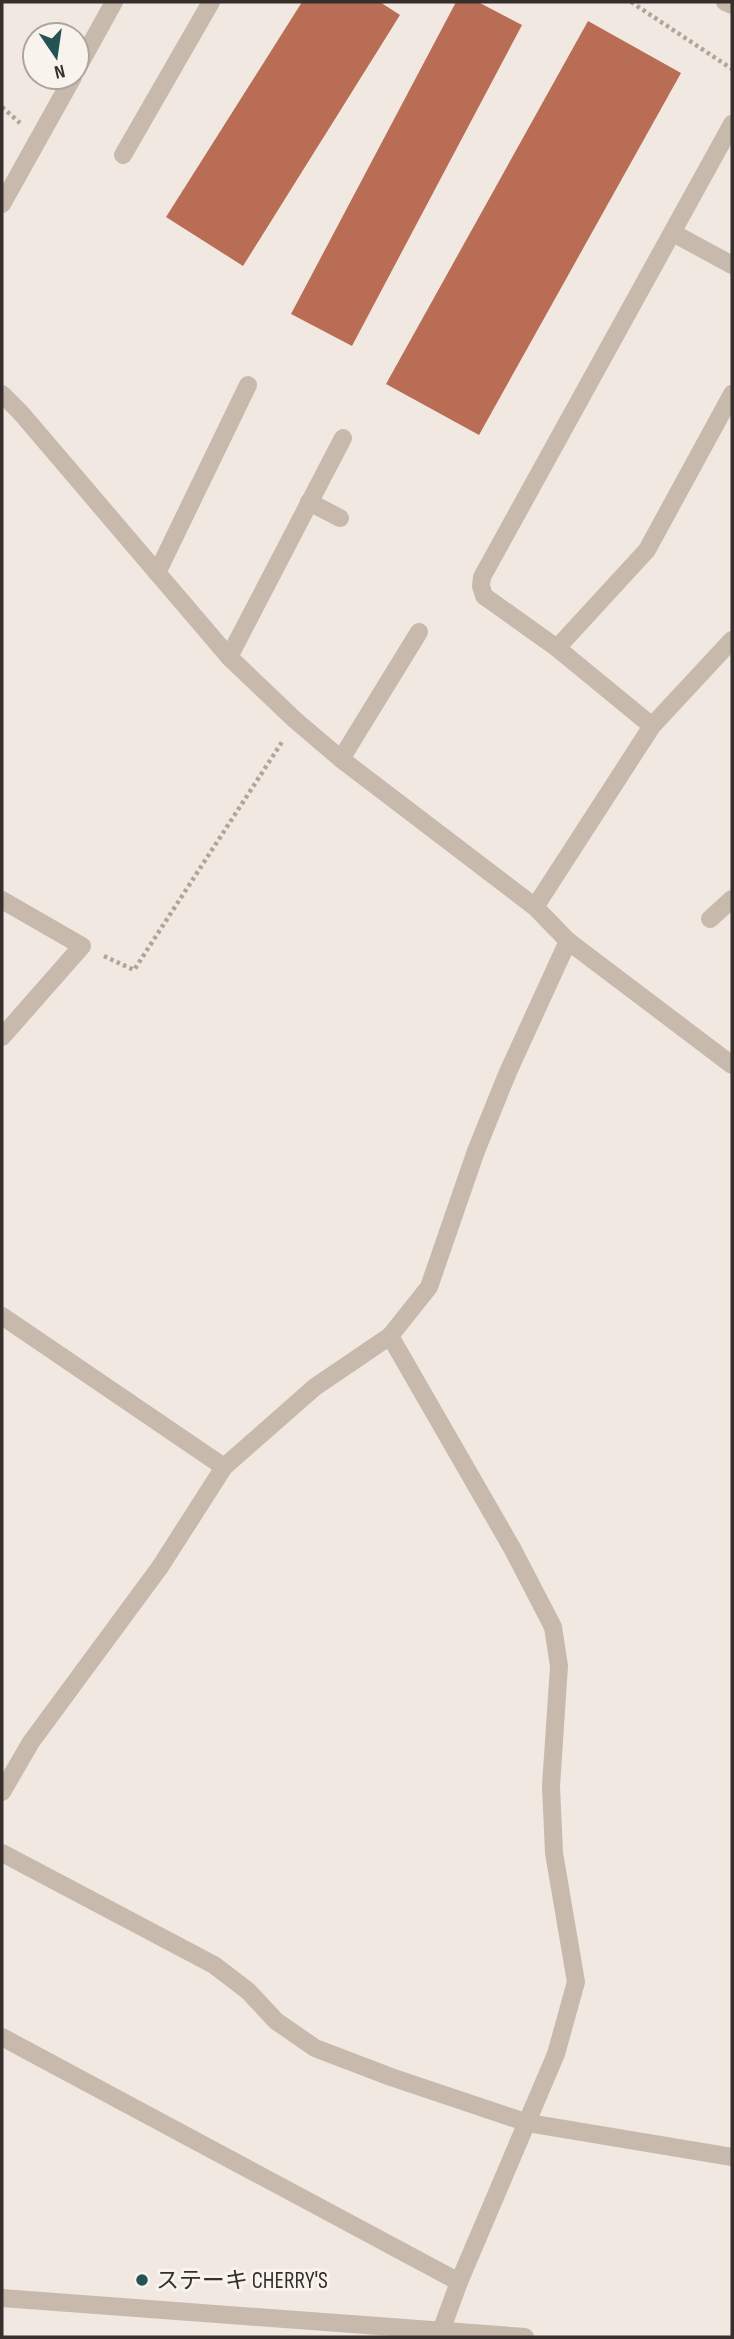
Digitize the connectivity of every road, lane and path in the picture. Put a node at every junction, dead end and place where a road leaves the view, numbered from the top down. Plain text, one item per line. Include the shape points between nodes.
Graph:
1 (114, 2) edge
2 (211, 2) edge
3 (631, 2) edge
4 (725, 2) edge
5 (732, 5) edge
6 (91, 44) edge
7 (732, 69) edge
8 (65, 91) edge
9 (732, 124) edge
10 (123, 155) dead end
11 (2, 204) edge
12 (673, 233) junction
13 (732, 265) edge
14 (247, 386) dead end
15 (2, 394) edge
16 (730, 403) edge
17 (342, 438) dead end
18 (309, 502) junction
19 (340, 518) dead end
20 (157, 573) junction
21 (419, 632) dead end
22 (732, 640) edge
23 (557, 648) junction
24 (229, 657) junction
25 (295, 720) junction
26 (652, 726) junction
27 (341, 759) junction
28 (732, 899) edge
29 (2, 900) edge
30 (536, 907) junction
31 (710, 919) dead end
32 (568, 941) junction
33 (82, 946) junction
34 (2, 1037) edge
35 (732, 1065) edge
36 (2, 1316) edge
37 (390, 1336) junction
38 (224, 1467) junction
39 (2, 1792) edge
40 (2, 1853) edge
41 (2, 2037) edge
42 (528, 2123) junction
43 (732, 2157) edge
44 (459, 2282) junction
45 (2, 2298) edge
46 (441, 2331) junction
47 (524, 2337) edge

1 - 6 street
2 - 10 street
3 - 7 path
4 - 5 street
8 - 11 street
9 - 12 street
12 - 13 street
12 - 23 street via 482,577 484,596
14 - 20 street
15 - 20 street
16 - 23 street via 647,550
17 - 18 street
18 - 19 street
18 - 24 street
20 - 24 street
21 - 27 street
22 - 26 street
23 - 26 street
24 - 25 street
25 - 27 street
25 - 33 path via 134,970
26 - 30 street
27 - 30 street
28 - 31 street
29 - 33 street
30 - 32 street
32 - 35 street
32 - 37 street via 494,1106 429,1287
33 - 34 street
36 - 38 street
37 - 38 street via 315,1387
37 - 42 street via 553,1627 559,1666 551,1786 554,1853 576,1982 556,2054
38 - 39 street via 160,1567 31,1742
40 - 42 street via 214,1965 276,2021 315,2048
41 - 44 street
42 - 43 street
42 - 44 street
44 - 46 street
45 - 46 street
46 - 47 street

